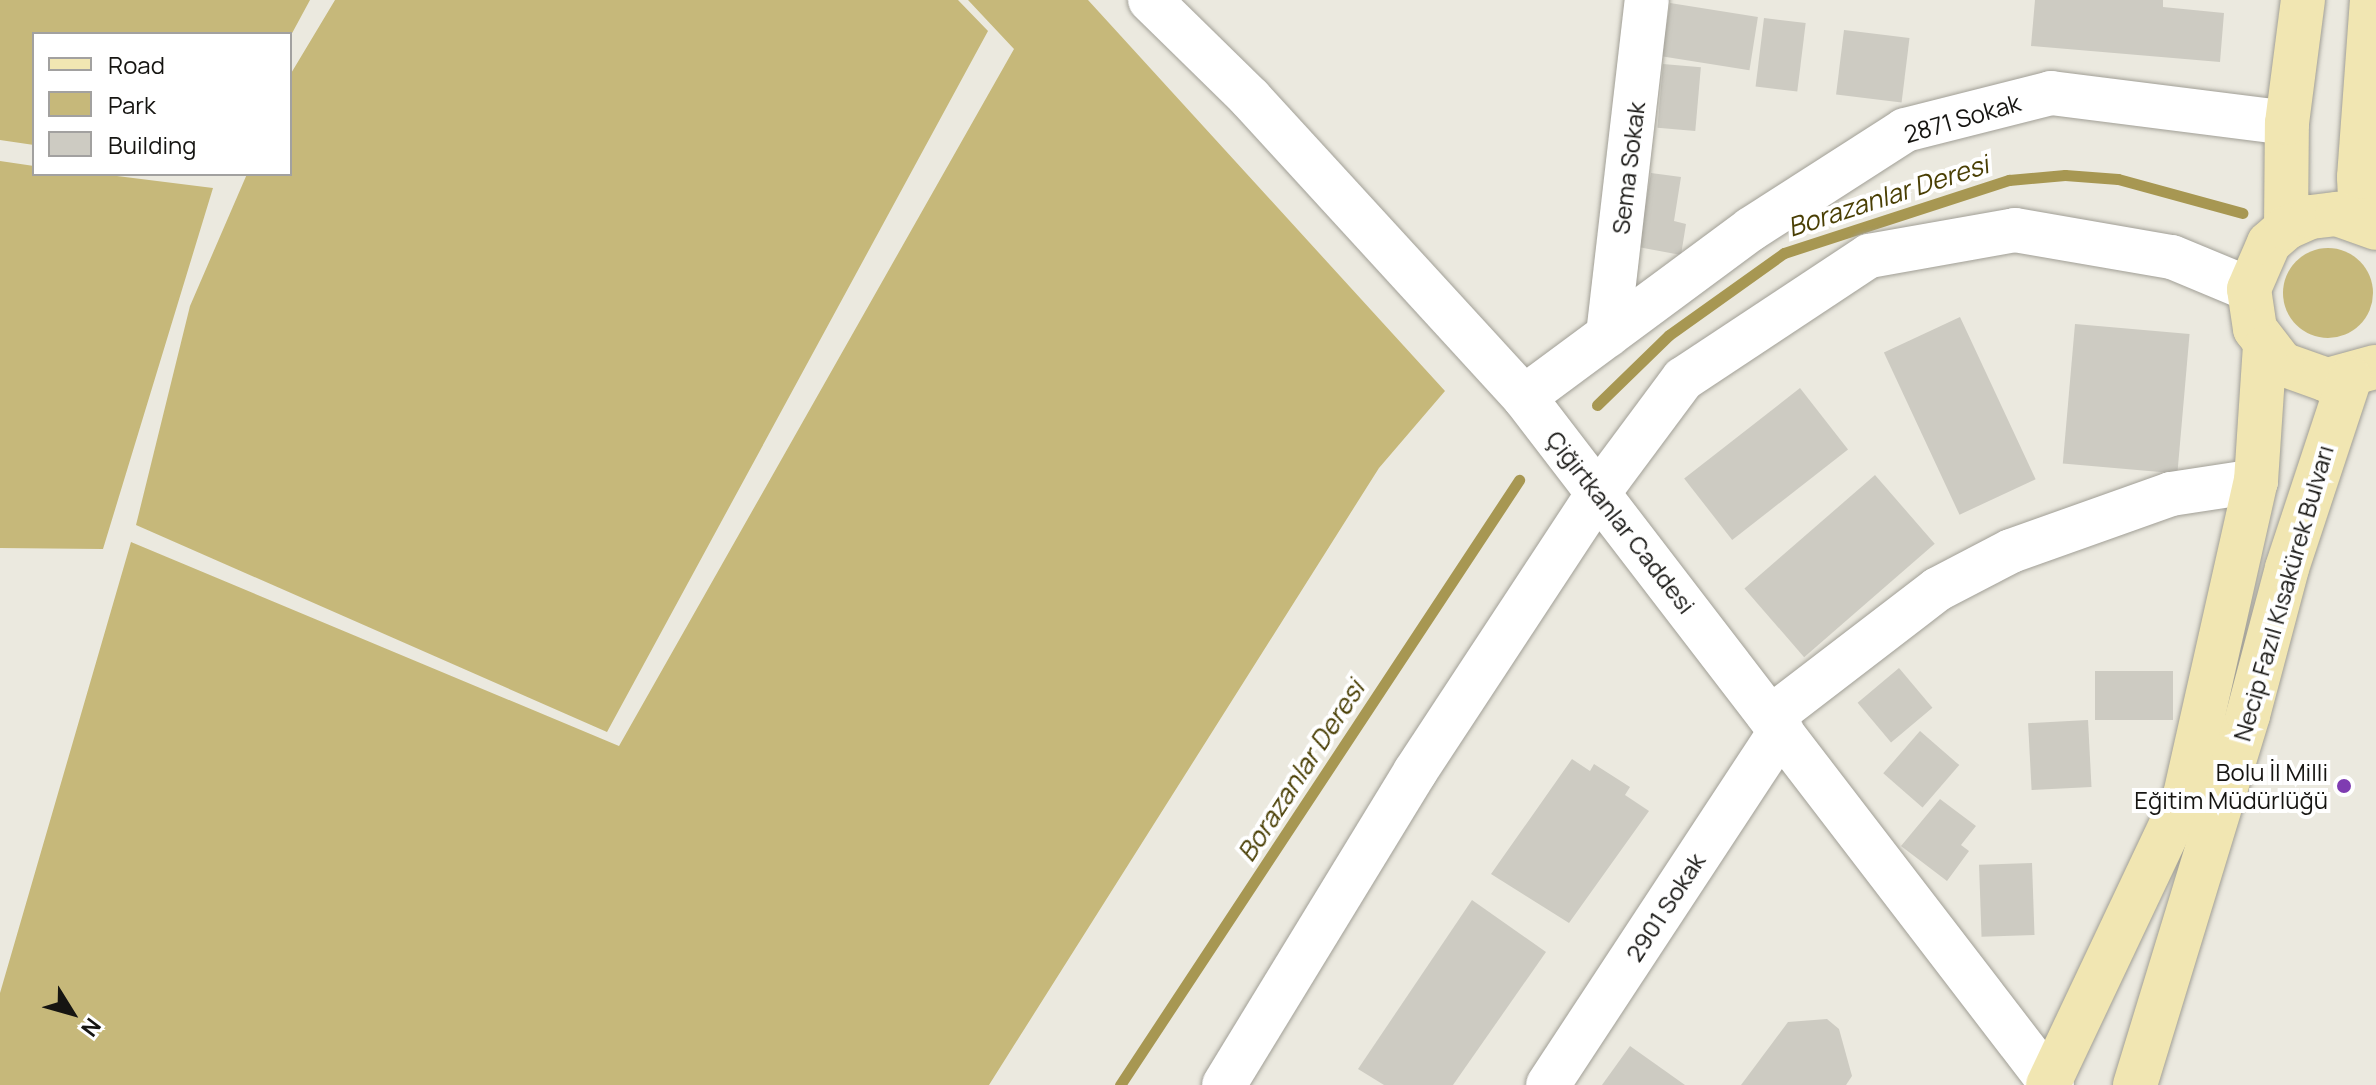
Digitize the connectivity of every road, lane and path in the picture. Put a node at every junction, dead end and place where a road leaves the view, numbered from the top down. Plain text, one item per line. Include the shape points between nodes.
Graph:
1 (1150, 0) edge
2 (1647, 0) edge
3 (2303, 0) edge
4 (2372, 0) edge
5 (2372, 50) edge
6 (2287, 123) junction
7 (2368, 224) edge
8 (2286, 228) junction
9 (2249, 289) junction
10 (1608, 335) junction
11 (2265, 347) junction
12 (2368, 373) edge
13 (1524, 397) junction
14 (2256, 481) junction
15 (1599, 492) junction
16 (1776, 723) junction
17 (2049, 1084) edge
18 (1224, 1085) edge
19 (1548, 1085) edge
20 (2135, 1085) edge

1 - 13 street, Çiğirtkanlar Caddesi via 1250,98
2 - 10 street, Sema Sokak
3 - 6 main road
4 - 5 main road
5 - 7 main road via 2359,177
6 - 8 main road
6 - 10 street, 2871 Sokak via 2051,93 1905,130 1751,229
7 - 8 main road via 2337,214
8 - 9 main road via 2269,243
9 - 11 main road via 2249,309
9 - 15 street via 2172,257 2015,230 1869,256 1683,379
10 - 13 street, 2871 Sokak
11 - 12 main road via 2303,376
11 - 14 main road, Necip Fazıl Kısakürek Bulvarı
12 - 20 main road, Necip Fazıl Kısakürek Bulvarı via 2287,568 2248,715
13 - 15 street, Çiğirtkanlar Caddesi
14 - 16 street, 2901 Sokak via 2171,494 2011,551 1938,589
14 - 17 main road, Necip Fazıl Kısakürek Bulvarı via 2185,795
15 - 16 street, Çiğirtkanlar Caddesi
15 - 18 street via 1415,772
16 - 17 street, Çiğirtkanlar Caddesi
16 - 19 street, 2901 Sokak

